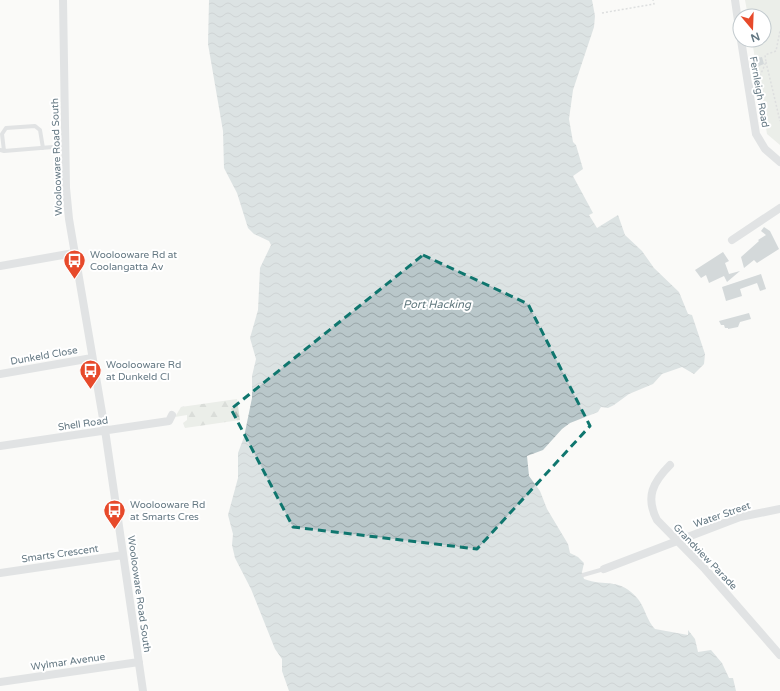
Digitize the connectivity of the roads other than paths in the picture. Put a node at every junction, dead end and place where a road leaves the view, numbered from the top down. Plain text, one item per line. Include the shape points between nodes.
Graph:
1 (63, 0) edge
2 (742, 48) edge
3 (759, 80) road end
4 (748, 89) junction
5 (1, 134) edge
6 (66, 146) junction
7 (43, 148) junction
8 (2, 150) edge
9 (780, 162) edge
10 (780, 208) edge
11 (732, 240) dead end
12 (74, 253) junction
13 (0, 266) edge
14 (92, 358) junction
15 (0, 374) edge
16 (170, 421) dead end
17 (105, 430) junction
18 (0, 446) edge
19 (670, 465) dead end
20 (780, 509) edge
21 (679, 542) junction
22 (123, 555) junction
23 (604, 569) joint
24 (0, 573) edge
25 (583, 575) dead end
26 (780, 655) edge
27 (139, 662) junction
28 (0, 682) edge
29 (143, 691) edge

1 - 6 street, Woolooware Road South
2 - 4 street, Fernleigh Road
3 - 4 lane
4 - 9 street, Fernleigh Road via 759,140
5 - 7 lane via 6,128 35,126 40,130
5 - 8 lane
6 - 7 lane
6 - 12 street, Woolooware Road South via 66,188
7 - 8 lane
10 - 11 street
12 - 13 street
12 - 14 street, Woolooware Road South
14 - 15 street, Dunkeld Close
14 - 17 street, Woolooware Road South
16 - 17 street, Shell Road
17 - 18 street, Shell Road
17 - 22 street, Woolooware Road South
19 - 21 street, Grandview Parade via 658,477 651,499 652,511 657,520
20 - 21 street, Water Street via 740,517
21 - 23 street, Water Street
21 - 26 street, Grandview Parade
22 - 24 street, Smarts Crescent
22 - 27 street, Woolooware Road South
23 - 25 lane
27 - 28 street, Wylmar Avenue
27 - 29 street, Woolooware Road South

